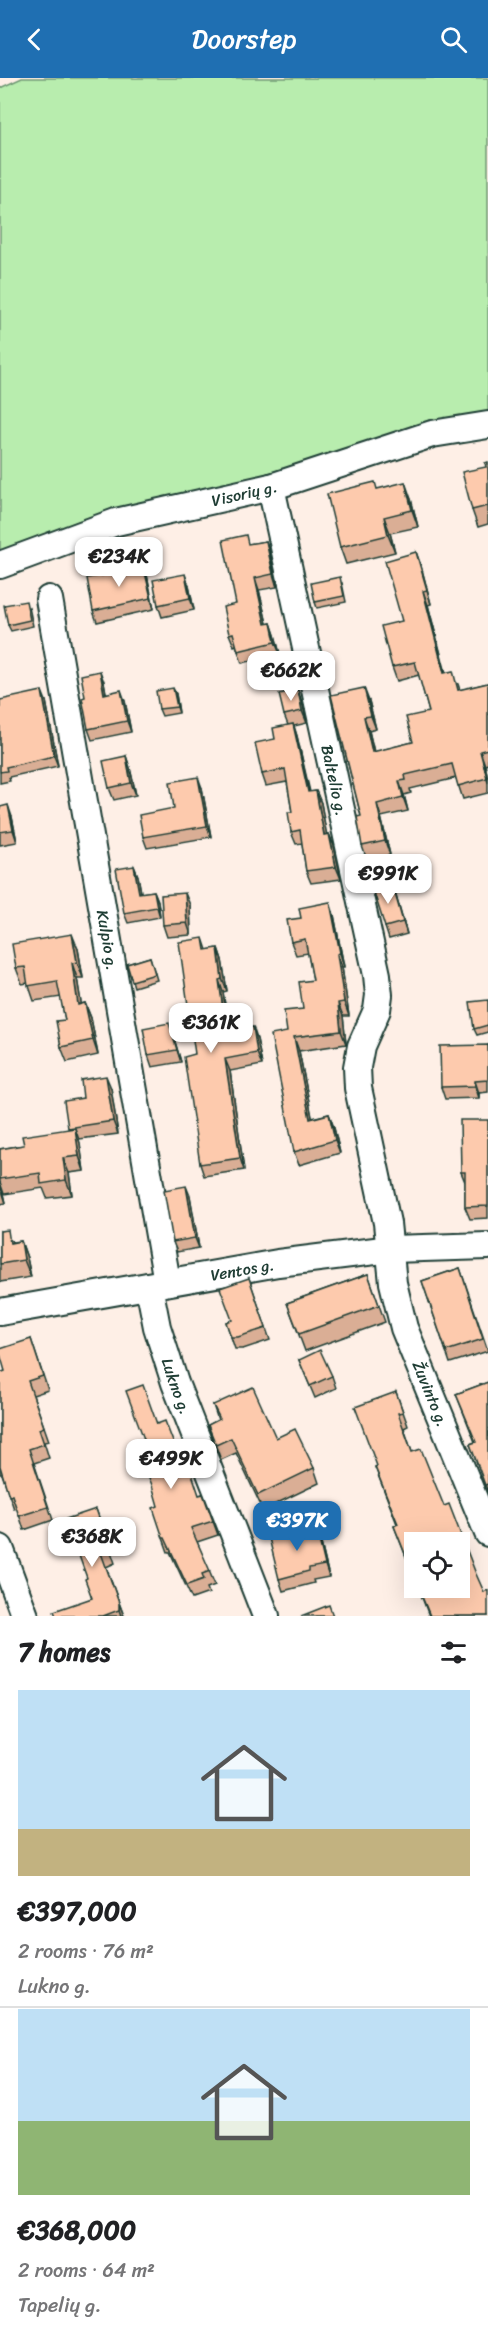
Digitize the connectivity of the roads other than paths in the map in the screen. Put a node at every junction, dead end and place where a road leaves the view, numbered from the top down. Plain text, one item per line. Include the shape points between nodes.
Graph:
1 (488, 425) edge
2 (271, 487) junction
3 (0, 565) edge
4 (49, 599) dead end
5 (488, 1246) edge
6 (391, 1249) junction
7 (158, 1284) junction
8 (0, 1312) edge
9 (488, 1533) edge
10 (0, 1548) edge
11 (25, 1616) edge
12 (266, 1616) edge

1 - 2 street, Visorių g. via 432,434
2 - 3 street, Visorių g. via 116,522
2 - 6 street, Baltelio g. via 377,975 377,1010 361,1046 358,1088
4 - 7 street, Kulpio g.
5 - 6 street, Ventos g.
6 - 7 street, Ventos g.
6 - 9 street, Žuvinto g. via 393,1283 404,1328
7 - 8 street, Ventos g.
7 - 12 street, Lukno g. via 157,1327 175,1383
10 - 11 street

